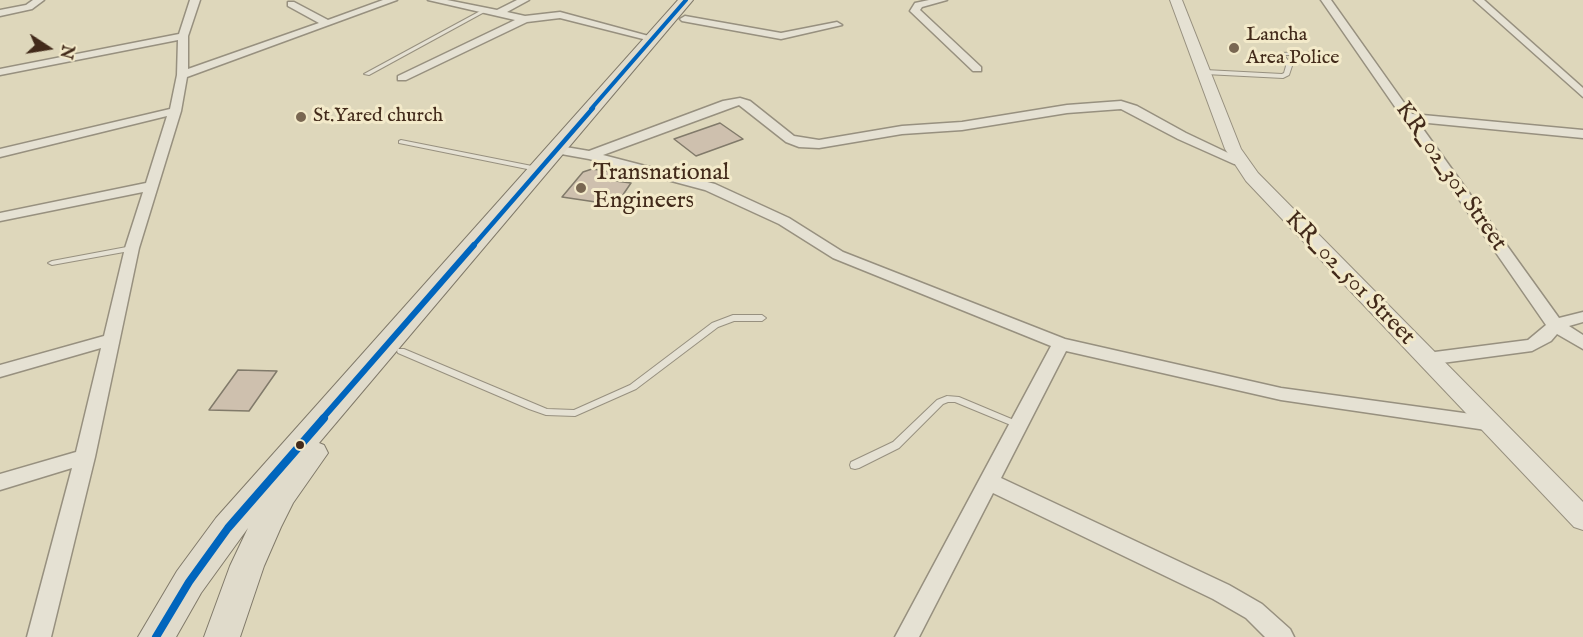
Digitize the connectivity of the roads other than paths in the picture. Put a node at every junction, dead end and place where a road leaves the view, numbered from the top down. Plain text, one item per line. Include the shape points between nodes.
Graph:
1 (39, 0) edge
2 (392, 0) edge
3 (433, 0) edge
4 (524, 0) edge
5 (942, 0) edge
6 (1176, 0) edge
7 (1326, 0) edge
8 (1479, 0) edge
9 (199, 2) edge
10 (291, 4) dead end
11 (486, 10) junction
12 (0, 13) edge
13 (499, 13) junction
14 (681, 13) edge
15 (525, 19) junction
16 (327, 23) junction
17 (837, 25) dead end
18 (183, 36) junction
19 (1312, 53) dead end
20 (977, 69) dead end
21 (0, 72) edge
22 (1205, 72) junction
23 (367, 74) dead end
24 (182, 75) junction
25 (402, 78) dead end
26 (1583, 94) edge
27 (174, 111) junction
28 (1408, 117) junction
29 (1583, 134) edge
30 (401, 142) dead end
31 (572, 152) junction
32 (0, 153) edge
33 (1239, 160) junction
34 (538, 169) junction
35 (150, 186) junction
36 (0, 217) edge
37 (132, 248) junction
38 (52, 263) dead end
39 (1583, 317) edge
40 (762, 318) dead end
41 (1555, 326) junction
42 (110, 340) junction
43 (1583, 343) edge
44 (1060, 344) junction
45 (401, 351) junction
46 (1427, 359) junction
47 (0, 370) edge
48 (1493, 424) junction
49 (1018, 425) junction
50 (85, 457) junction
51 (855, 465) dead end
52 (987, 481) junction
53 (0, 482) edge
54 (1583, 519) edge
55 (39, 637) edge
56 (156, 637) edge
57 (222, 637) edge
58 (907, 637) edge
59 (1281, 637) edge

1 - 12 street via 29,7
2 - 16 street
3 - 11 street
4 - 13 street
5 - 20 street via 918,5 915,11
6 - 22 street, KR_02_501 Street
7 - 28 street, KR_02_301 Street
8 - 26 street
9 - 18 street
10 - 16 street
11 - 13 street
11 - 23 lane
13 - 15 street
14 - 15 street
14 - 17 street via 781,36
14 - 31 main road
14 - 31 main road
15 - 25 street
16 - 24 street
18 - 21 street
18 - 24 street
19 - 22 lane via 1281,54 1288,66 1287,74 1283,75
22 - 33 street, KR_02_501 Street
24 - 27 street
27 - 32 street
27 - 35 street
28 - 29 street
28 - 41 street, KR_02_301 Street
30 - 34 lane
31 - 33 street via 727,102 746,103 790,139 819,144 902,130 1121,105
31 - 34 main road
31 - 44 street via 710,187 784,221 838,255
31 - 45 main road
33 - 46 street, KR_02_501 Street via 1273,201
34 - 56 main road via 228,528
35 - 36 street
35 - 37 street
37 - 38 lane
37 - 42 street
39 - 41 street
40 - 45 lane via 733,318 715,325 633,387 575,413 546,412
41 - 43 street, KR_02_301 Street
41 - 46 street via 1532,345
42 - 47 street
42 - 50 street
44 - 48 street via 1281,394
44 - 49 street
45 - 57 main road via 282,494 246,566
46 - 48 street, KR_02_501 Street
48 - 54 street, KR_02_501 Street
49 - 51 lane via 956,399 947,399 896,445
49 - 52 street
50 - 53 street
50 - 55 street
52 - 58 street
52 - 59 street via 1221,592 1254,610

